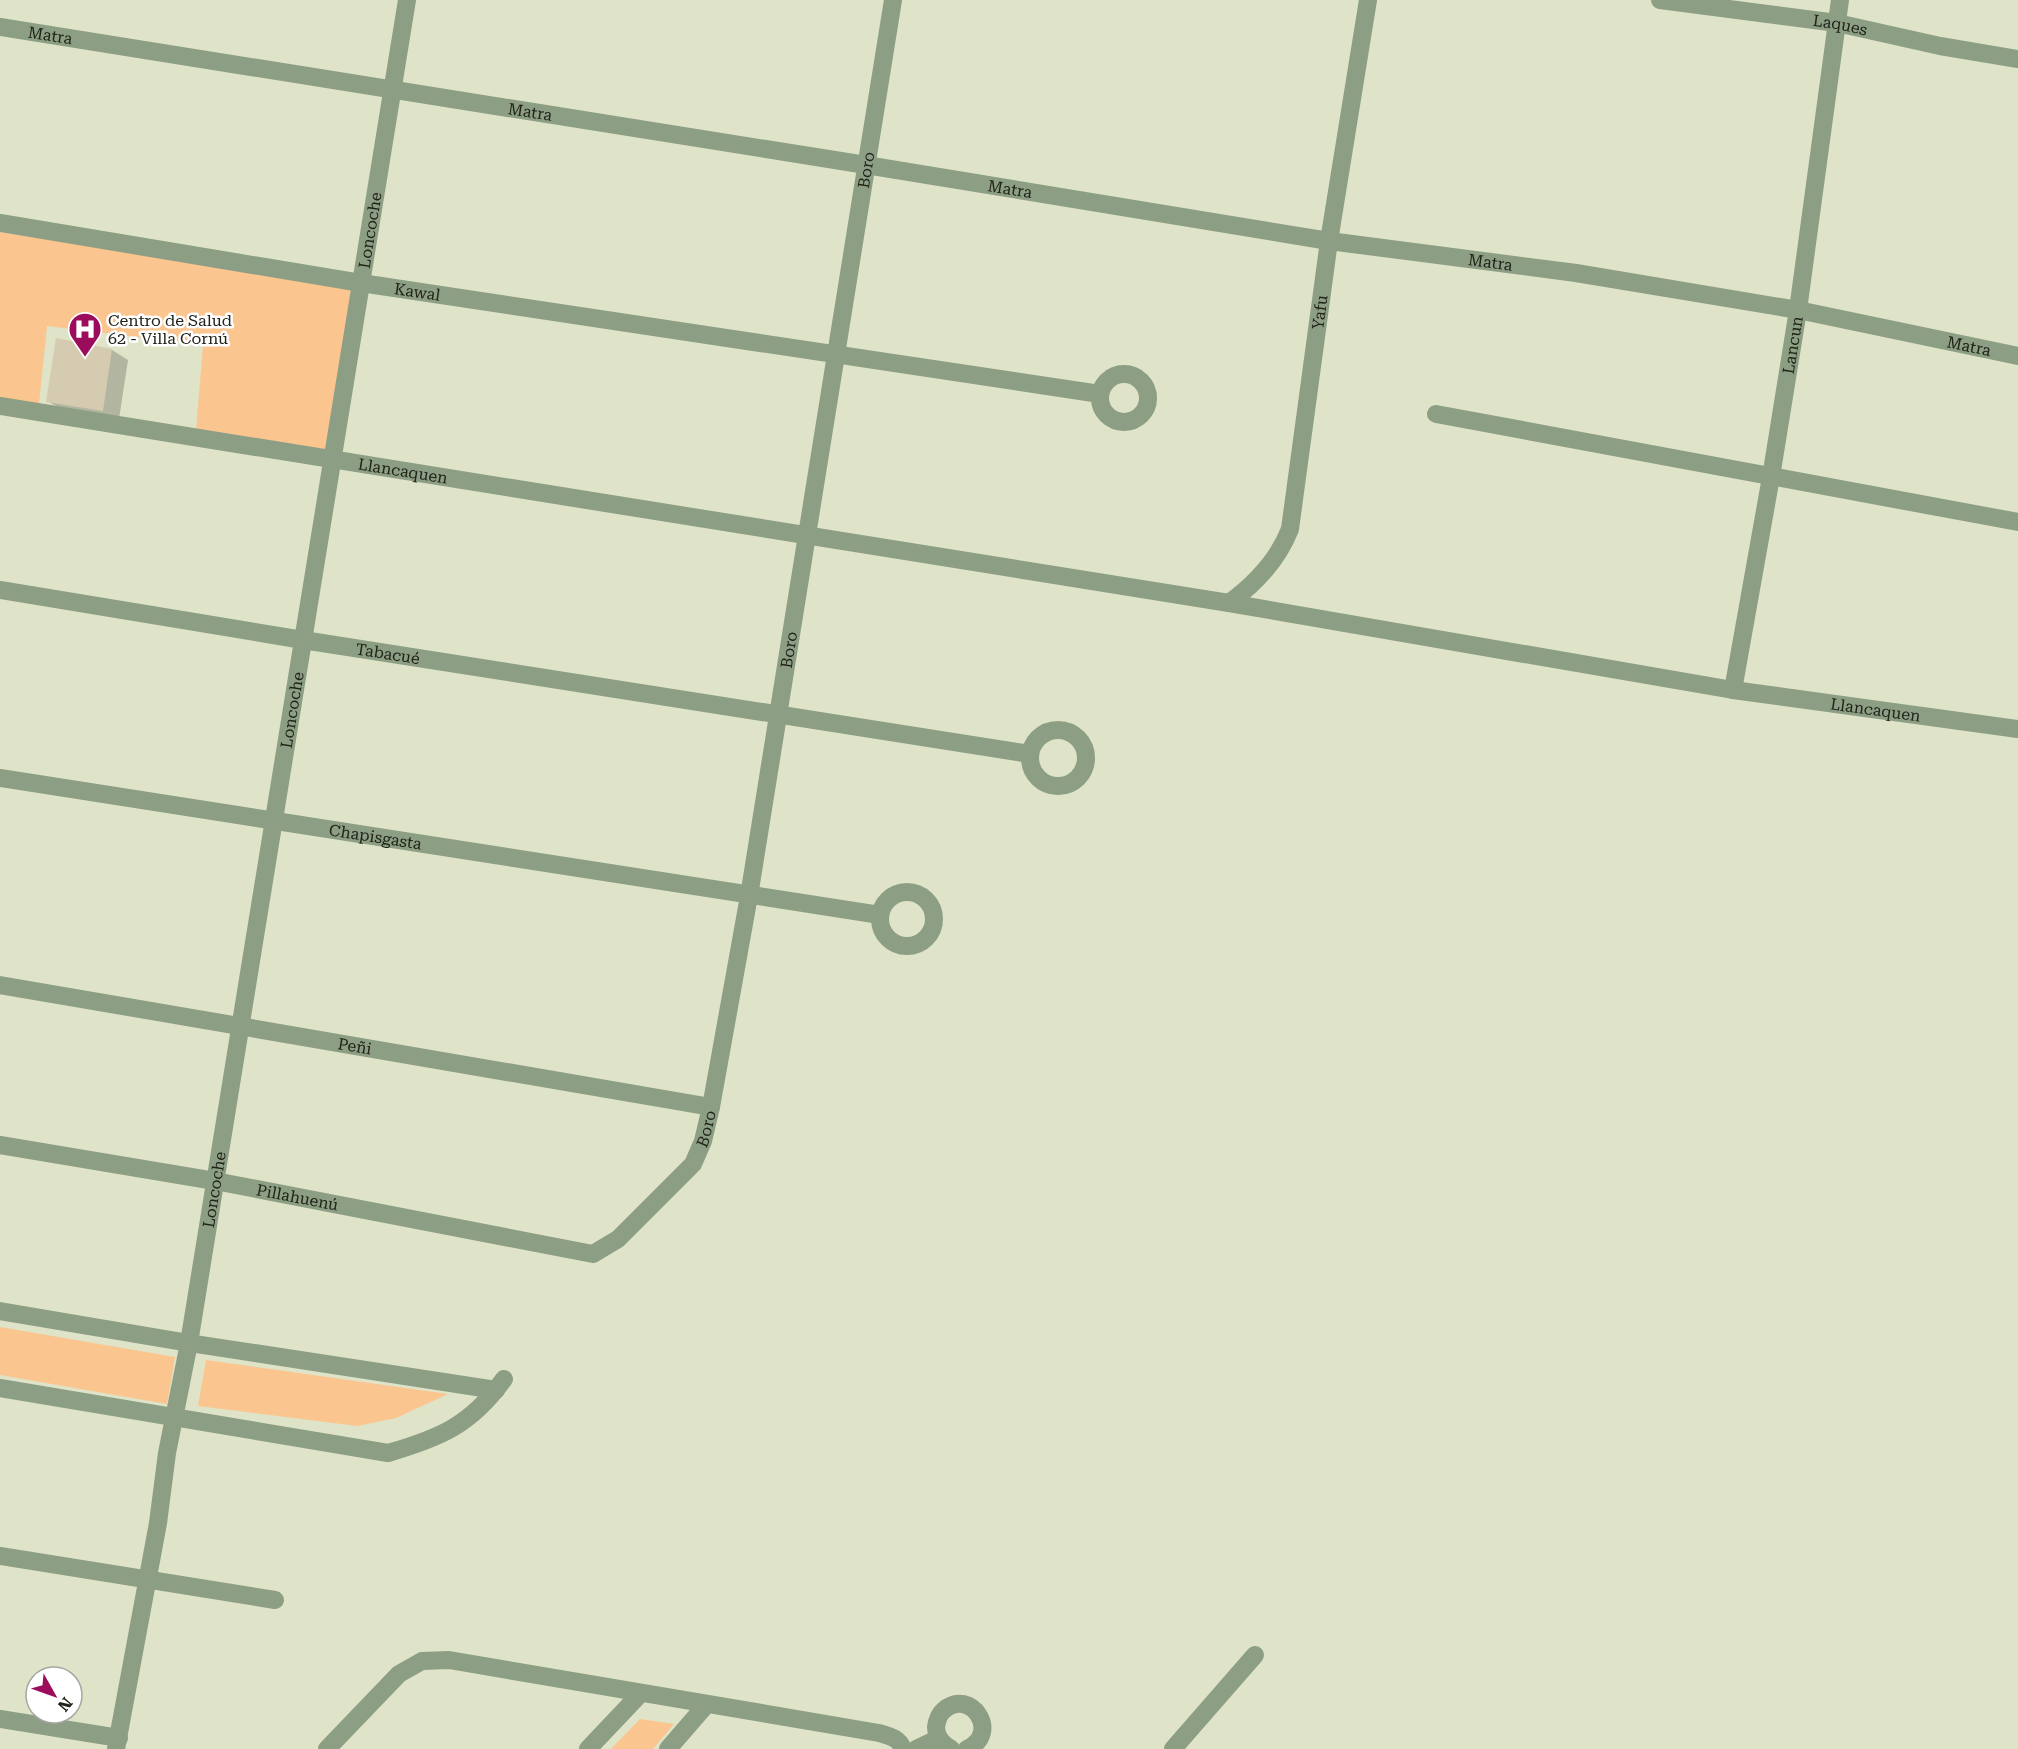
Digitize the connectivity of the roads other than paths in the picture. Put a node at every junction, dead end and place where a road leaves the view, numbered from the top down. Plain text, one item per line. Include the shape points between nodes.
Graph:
1 (407, 0) edge
2 (893, 0) edge
3 (1368, 0) edge
4 (1660, 0) edge
5 (1840, 0) edge
6 (1837, 23) junction
7 (0, 27) edge
8 (2018, 59) edge
9 (393, 90) junction
10 (866, 165) junction
11 (0, 223) edge
12 (1329, 241) junction
13 (361, 283) junction
14 (1798, 310) junction
15 (836, 356) junction
16 (2018, 356) edge
17 (1100, 394) dead end
18 (0, 406) edge
19 (1436, 414) dead end
20 (333, 459) junction
21 (1771, 477) junction
22 (2018, 522) edge
23 (807, 536) junction
24 (0, 591) edge
25 (1229, 603) junction
26 (303, 640) junction
27 (1733, 690) junction
28 (777, 715) junction
29 (2018, 729) edge
30 (1030, 754) dead end
31 (0, 778) edge
32 (274, 821) junction
33 (749, 896) junction
34 (880, 915) dead end
35 (0, 985) edge
36 (240, 1026) junction
37 (711, 1107) junction
38 (0, 1145) edge
39 (215, 1181) junction
40 (593, 1254) joint
41 (0, 1311) edge
42 (189, 1343) junction
43 (0, 1388) edge
44 (174, 1418) junction
45 (0, 1556) edge
46 (147, 1580) junction
47 (275, 1600) dead end
48 (1255, 1655) dead end
49 (641, 1694) junction
50 (706, 1705) junction
51 (0, 1719) edge
52 (945, 1743) edge
53 (118, 1744) edge
54 (327, 1749) edge
55 (588, 1749) edge
56 (668, 1749) edge
57 (903, 1749) edge
58 (916, 1749) edge
59 (967, 1749) edge
60 (1173, 1749) edge

1 - 9 street, Loncoche
2 - 10 street, Boro
3 - 12 street, Yafu
4 - 6 street, Laques
5 - 6 street, Lancun
6 - 8 street, Laques
6 - 14 street, Lancun
7 - 9 street, Matra
9 - 10 street, Matra
9 - 13 street, Loncoche
10 - 12 street, Matra
10 - 15 street, Boro
11 - 13 street, Kawal
12 - 14 street, Matra via 1576,273
12 - 25 street, Yafu via 1290,529 1272,561 1248,589
13 - 15 street, Kawal
13 - 20 street, Loncoche
14 - 16 street, Matra
14 - 21 street, Lancun
15 - 17 street, Kawal
15 - 23 street, Boro
18 - 20 street, Llancaquen
19 - 21 street
20 - 23 street, Llancaquen
20 - 26 street, Loncoche
21 - 22 street
21 - 27 street, Lancun
23 - 25 street, Llancaquen
23 - 28 street, Boro
24 - 26 street, Tabacué
25 - 27 street, Llancaquen
26 - 28 street, Tabacué
26 - 32 street, Loncoche
27 - 29 street, Llancaquen
28 - 30 street, Tabacué
28 - 33 street, Boro
31 - 32 street, Chapisgasta
32 - 33 street, Chapisgasta
32 - 36 street, Loncoche
33 - 34 street, Chapisgasta
33 - 37 street, Boro
35 - 36 street, Peñi
36 - 37 street, Peñi
36 - 39 street, Loncoche
37 - 40 street, Boro via 693,1164 618,1239
38 - 39 street, Pillahuenú
39 - 40 street, Pillahuenú
39 - 42 street, Loncoche
41 - 42 street
42 - 44 street, Loncoche
42 - 44 street via 500,1384 452,1430 387,1453
43 - 44 street
44 - 46 street, Loncoche
45 - 46 street
46 - 47 street
46 - 53 street, Loncoche
48 - 60 street
49 - 50 street
49 - 54 street via 449,1660 422,1661 399,1674
49 - 55 street
50 - 56 street
50 - 57 street via 879,1733 893,1737
51 - 53 street
52 - 58 street
52 - 59 street via 936,1724 943,1711 957,1704 971,1707 981,1718 982,1734

